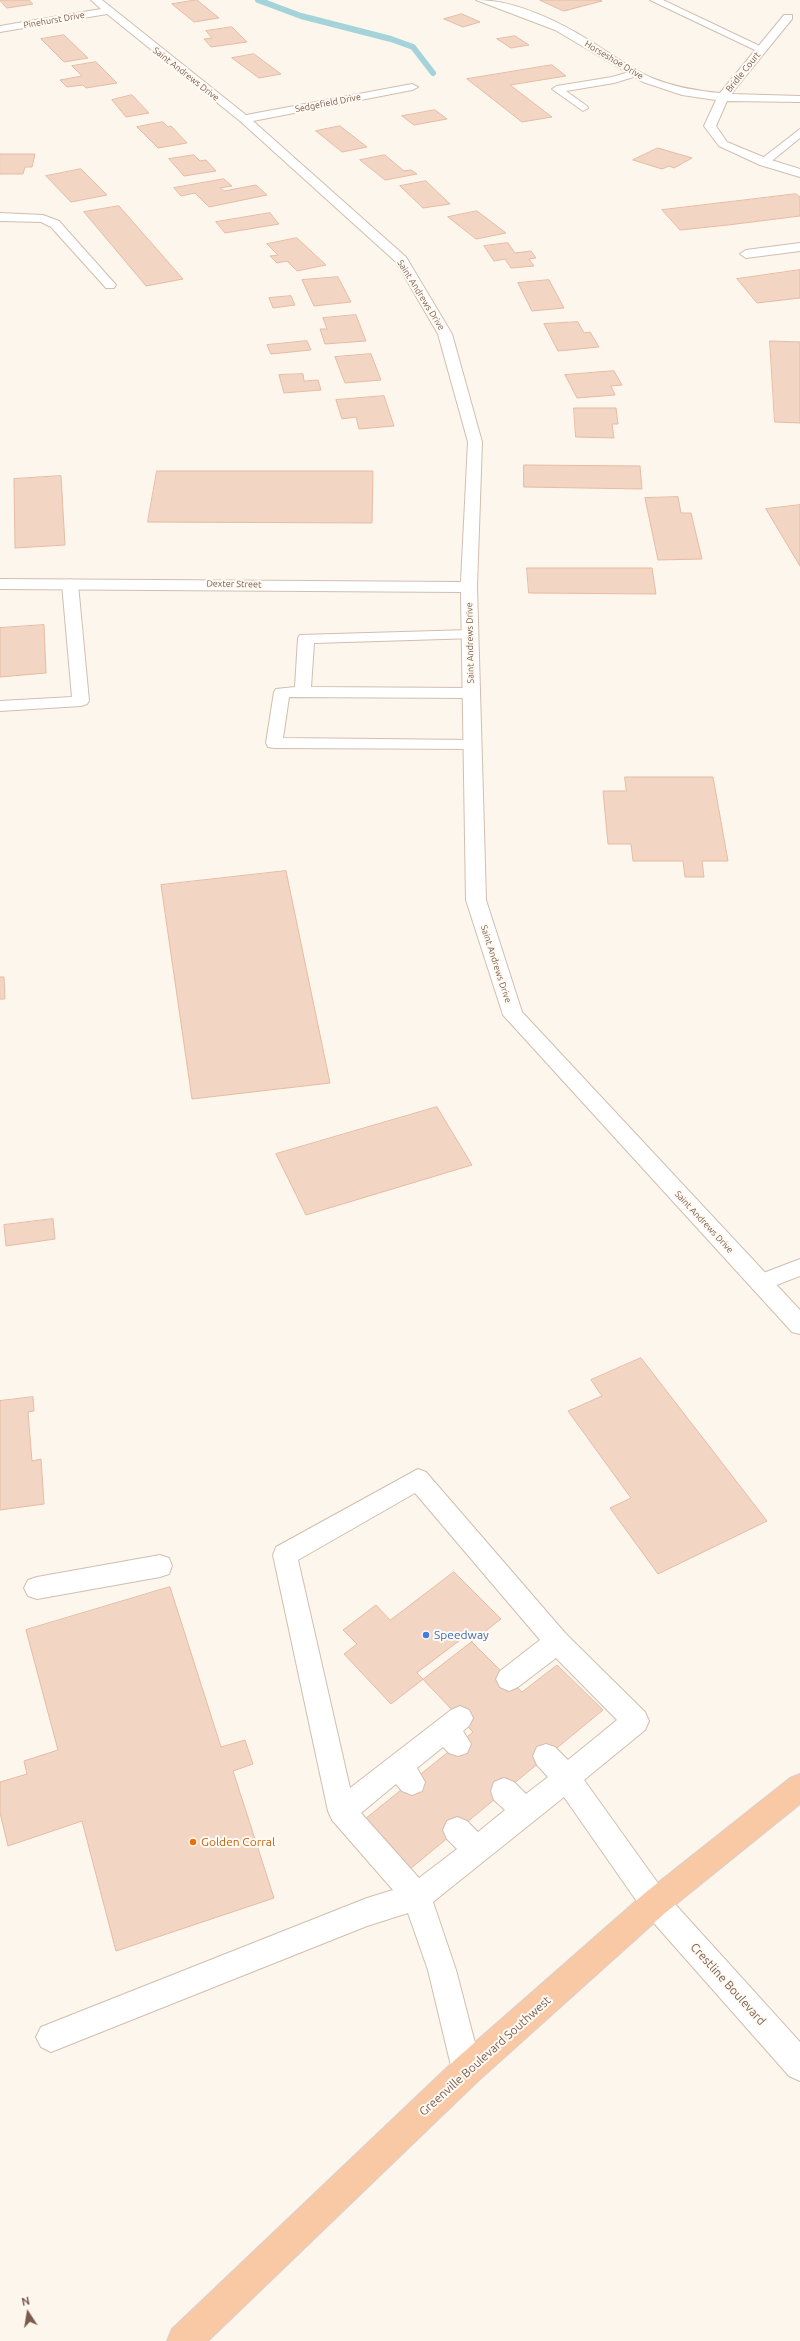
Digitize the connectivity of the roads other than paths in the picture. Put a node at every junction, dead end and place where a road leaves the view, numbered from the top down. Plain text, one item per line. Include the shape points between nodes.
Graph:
1 (96, 0) edge
2 (481, 0) edge
3 (680, 0) edge
4 (659, 2) edge
5 (107, 11) junction
6 (788, 17) dead end
7 (0, 29) edge
8 (761, 50) junction
9 (636, 74) junction
10 (412, 87) dead end
11 (723, 97) junction
12 (800, 99) edge
13 (583, 108) dead end
14 (244, 119) junction
15 (800, 132) edge
16 (764, 162) junction
17 (800, 173) edge
18 (0, 217) edge
19 (800, 247) edge
20 (746, 254) dead end
21 (110, 285) dead end
22 (0, 584) edge
23 (70, 584) junction
24 (469, 587) junction
25 (470, 635) junction
26 (303, 692) junction
27 (471, 693) junction
28 (0, 706) edge
29 (472, 745) junction
30 (800, 1267) edge
31 (761, 1283) junction
32 (800, 1325) edge
33 (160, 1566) dead end
34 (37, 1588) dead end
35 (557, 1642) junction
36 (509, 1679) dead end
37 (455, 1730) dead end
38 (546, 1756) dead end
39 (567, 1778) junction
40 (800, 1787) edge
41 (504, 1791) dead end
42 (342, 1811) junction
43 (525, 1812) junction
44 (457, 1830) dead end
45 (477, 1850) junction
46 (417, 1897) junction
47 (655, 1903) junction
48 (51, 2037) dead end
49 (800, 2065) edge
50 (467, 2070) junction
51 (184, 2341) edge

1 - 5 street, Saint Andrews Drive
2 - 9 street, Horseshoe Drive via 568,32
3 - 4 lane
4 - 8 lane
5 - 7 street, Pinehurst Drive
5 - 14 street, Saint Andrews Drive
6 - 8 street, Bridle Court
8 - 11 street, Bridle Court
9 - 11 street, Horseshoe Drive via 687,92
9 - 13 lane via 557,89
10 - 14 street, Sedgefield Drive
11 - 12 street, Horseshoe Drive
11 - 16 street, Bridle Court via 710,126 723,144
14 - 24 street, Saint Andrews Drive via 401,260 445,334 475,442
15 - 16 lane
16 - 17 street, Bridle Court
18 - 21 lane via 42,219 55,224
19 - 20 lane
22 - 23 street, Dexter Street
23 - 24 street, Dexter Street
23 - 28 lane via 81,701
24 - 25 street, Saint Andrews Drive
25 - 26 lane via 306,638
25 - 27 street, Saint Andrews Drive
26 - 27 lane
26 - 29 lane via 282,692 274,743
27 - 29 street, Saint Andrews Drive
29 - 31 street, Saint Andrews Drive via 476,900 513,1015
30 - 31 lane
31 - 32 street, Saint Andrews Drive
33 - 34 lane
35 - 36 lane
35 - 39 lane via 636,1721
35 - 42 lane via 418,1479 285,1556
37 - 42 lane via 405,1775
38 - 39 lane
39 - 43 lane
39 - 47 lane
40 - 47 highway, Greenville Boulevard Southwest
41 - 43 lane
42 - 46 lane
43 - 45 lane
44 - 45 lane
45 - 46 lane
46 - 48 lane via 367,1912
46 - 50 lane via 442,1970
47 - 49 street, Crestline Boulevard
47 - 50 highway, Greenville Boulevard Southwest
50 - 51 highway, Greenville Boulevard Southwest

